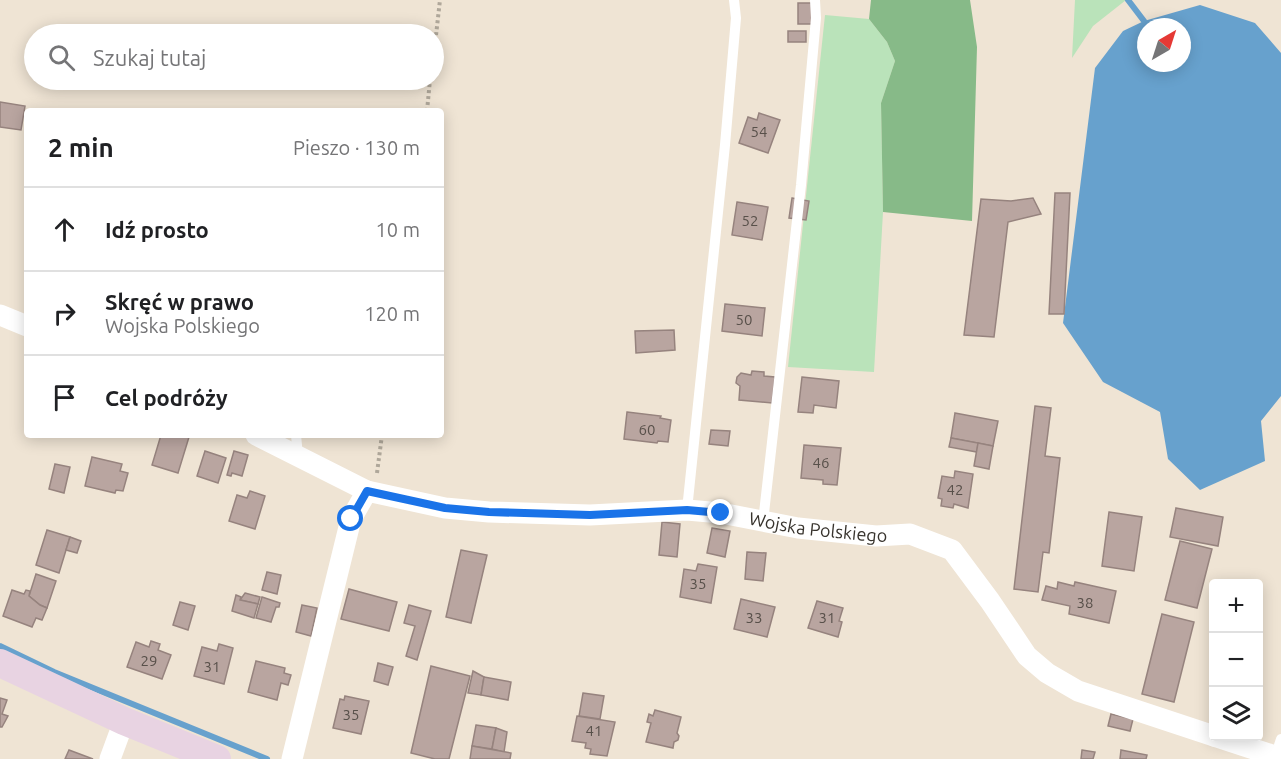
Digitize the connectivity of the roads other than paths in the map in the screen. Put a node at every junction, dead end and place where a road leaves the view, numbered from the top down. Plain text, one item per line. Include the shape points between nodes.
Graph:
1 (734, 0) edge
2 (816, 0) edge
3 (0, 315) edge
4 (24, 325) edge
5 (268, 438) edge
6 (297, 445) edge
7 (367, 491) junction
8 (687, 510) junction
9 (764, 522) junction
10 (0, 663) edge
11 (124, 721) junction
12 (1209, 734) edge
13 (1236, 741) edge
14 (1279, 751) edge
15 (206, 757) edge
16 (110, 759) edge
17 (292, 759) edge

1 - 8 lane via 736,18 725,145
2 - 9 lane via 801,185
3 - 4 street
5 - 6 street, Wojska Polskiego
6 - 7 street, Wojska Polskiego
7 - 8 street, Wojska Polskiego via 445,508 489,512 590,515
7 - 17 street via 351,519
8 - 9 street, Wojska Polskiego
9 - 12 street, Wojska Polskiego via 876,536 910,534 940,544 952,550 1027,656 1047,672 1078,691
10 - 11 street
11 - 15 street
11 - 16 street
13 - 14 street, Wojska Polskiego

